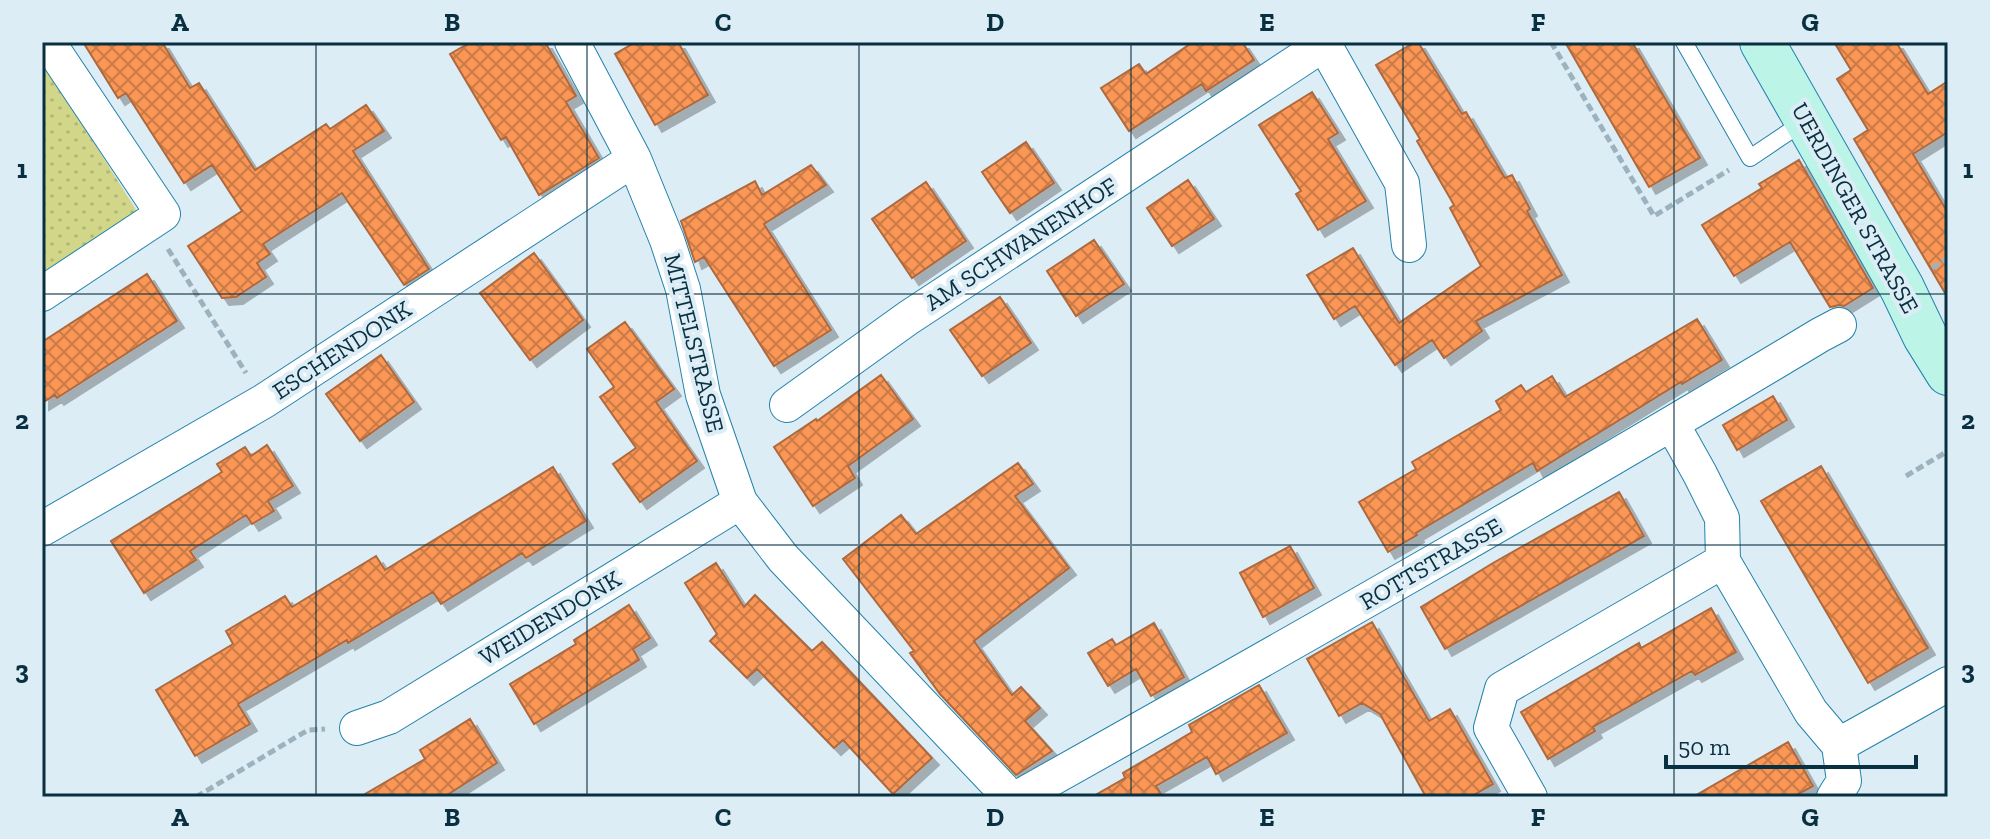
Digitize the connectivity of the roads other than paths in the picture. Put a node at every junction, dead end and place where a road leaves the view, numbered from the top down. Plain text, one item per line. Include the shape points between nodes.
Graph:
1 (46, 42) edge
2 (572, 42) edge
3 (1684, 42) edge
4 (1762, 42) edge
5 (1324, 43) edge
6 (1806, 120) junction
7 (634, 159) junction
8 (1409, 245) dead end
9 (42, 294) edge
10 (1839, 325) dead end
11 (1948, 373) edge
12 (787, 405) dead end
13 (1672, 424) junction
14 (740, 502) junction
15 (42, 529) edge
16 (1723, 561) junction
17 (1948, 684) edge
18 (357, 728) road end
19 (1839, 745) junction
20 (997, 793) edge
21 (1530, 797) edge
22 (1834, 797) edge

1 - 9 street via 163,214
2 - 7 street, MITTELSTRASSE
3 - 6 lane via 1750,158
4 - 6 street, UERDINGER STRASSE
5 - 8 street, AM SCHWANENHOF via 1402,183
5 - 12 street, AM SCHWANENHOF via 908,318
6 - 11 street, UERDINGER STRASSE
7 - 14 street, MITTELSTRASSE via 683,289 703,395
7 - 15 street, ESCHENDONK via 264,401
10 - 13 street, ROTTSTRASSE
13 - 16 street via 1722,518
13 - 20 street, ROTTSTRASSE via 1356,607
14 - 18 street, WEIDENDONK via 389,717
14 - 20 street, MITTELSTRASSE via 783,558
16 - 19 street via 1811,712
16 - 21 street via 1502,689 1491,728
17 - 19 street
19 - 22 street via 1844,781

